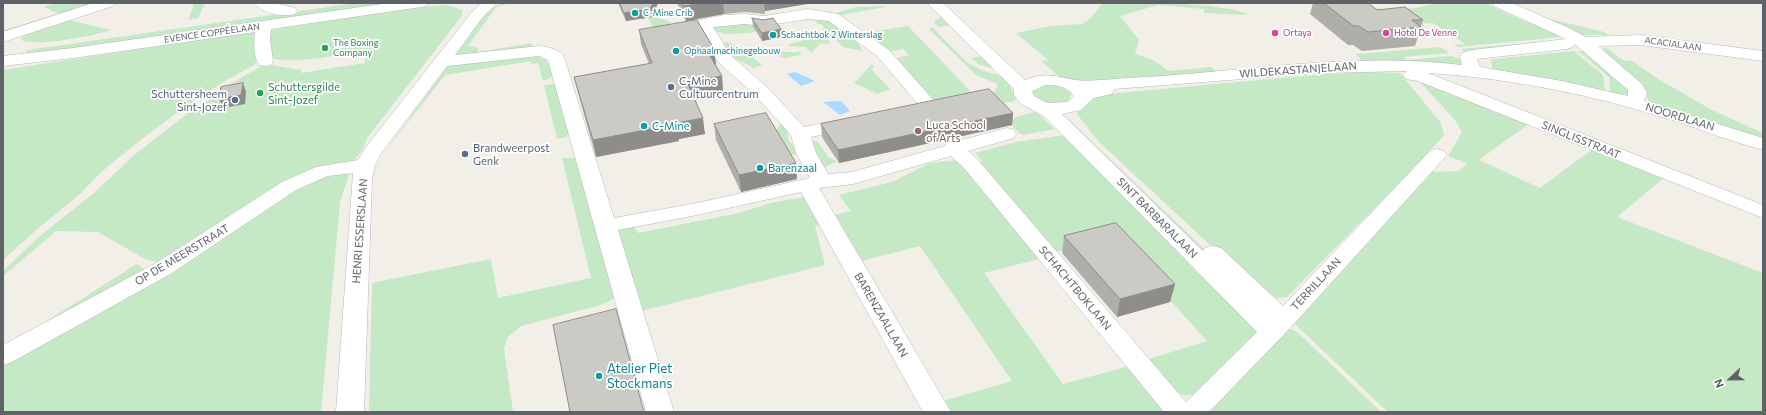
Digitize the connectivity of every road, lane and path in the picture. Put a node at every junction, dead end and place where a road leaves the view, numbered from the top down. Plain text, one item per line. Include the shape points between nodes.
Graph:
1 (108, 3) edge
2 (261, 3) edge
3 (347, 3) edge
4 (421, 3) edge
5 (934, 3) edge
6 (946, 3) edge
7 (1499, 3) edge
8 (479, 7) edge
9 (290, 11) junction
10 (248, 17) junction
11 (703, 24) junction
12 (264, 26) junction
13 (656, 32) edge
14 (1575, 43) junction
15 (4, 49) edge
16 (1763, 56) edge
17 (265, 61) dead end
18 (443, 61) junction
19 (1402, 66) junction
20 (1473, 72) junction
21 (1033, 84) junction
22 (1075, 97) junction
23 (1634, 103) junction
24 (1041, 107) junction
25 (892, 116) edge
26 (861, 122) edge
27 (800, 134) junction
28 (1007, 134) dead end
29 (1763, 144) edge
30 (953, 148) junction
31 (1437, 155) dead end
32 (365, 165) junction
33 (814, 182) junction
34 (1763, 212) edge
35 (606, 226) junction
36 (1277, 325) junction
37 (3, 356) edge
38 (1190, 410) edge
39 (350, 412) edge
40 (660, 412) edge
41 (937, 412) edge

1 - 15 street via 23,32
2 - 9 street via 274,9
2 - 10 street via 257,11
3 - 9 street, EVENCE COPPÉELAAN
4 - 12 street, EVENCE COPPÉELAAN
5 - 21 street, WILDEKASTANJELAAN via 1020,85
6 - 21 street
7 - 14 street via 1561,30
8 - 18 street, HENRI ESSERSLAAN
9 - 10 street, EVENCE COPPÉELAAN
10 - 15 street, EVENCE COPPÉELAAN
11 - 13 street
11 - 25 street via 745,19 764,21 808,14 833,17 883,53 931,108
11 - 27 street via 724,58 762,92
12 - 15 street, EVENCE COPPÉELAAN via 73,53
12 - 17 street via 262,39
14 - 16 street, ACACIALAAN via 1641,40
14 - 20 street via 1478,53 1468,57
14 - 23 street, NOORDLAAN via 1636,88 1638,93
18 - 32 street, HENRI ESSERSLAAN
18 - 35 street via 539,51 548,52 556,58
19 - 20 street, WILDEKASTANJELAAN
19 - 22 street, WILDEKASTANJELAAN via 1313,68 1124,85
19 - 34 street, SINGLISSTRAAT via 1408,74 1421,76
20 - 23 street, WILDEKASTANJELAAN via 1546,84
21 - 22 street via 1058,80
21 - 24 street, WILDEKASTANJELAAN via 1023,95 1026,100
22 - 24 street, WILDEKASTANJELAAN via 1054,109
22 - 36 street, SINT BARBARALAAN via 1068,112 1074,119
23 - 29 street, NOORDLAAN
24 - 36 street, SINT BARBARALAAN via 1050,112
26 - 27 street
27 - 33 street, BARENZAALLAAN
28 - 30 street
30 - 33 street via 853,178
30 - 38 street, SCHACHTBOKLAAN via 970,164 1163,391 1167,399
31 - 36 street, TERRILLAAN
32 - 37 street, OP DE MEERSTRAAT via 323,171 289,186 164,268
32 - 39 street, HENRI ESSERSLAAN via 362,179
33 - 35 street
33 - 41 street, BARENZAALLAAN via 825,217
35 - 40 street
36 - 38 street, TERRILLAAN

